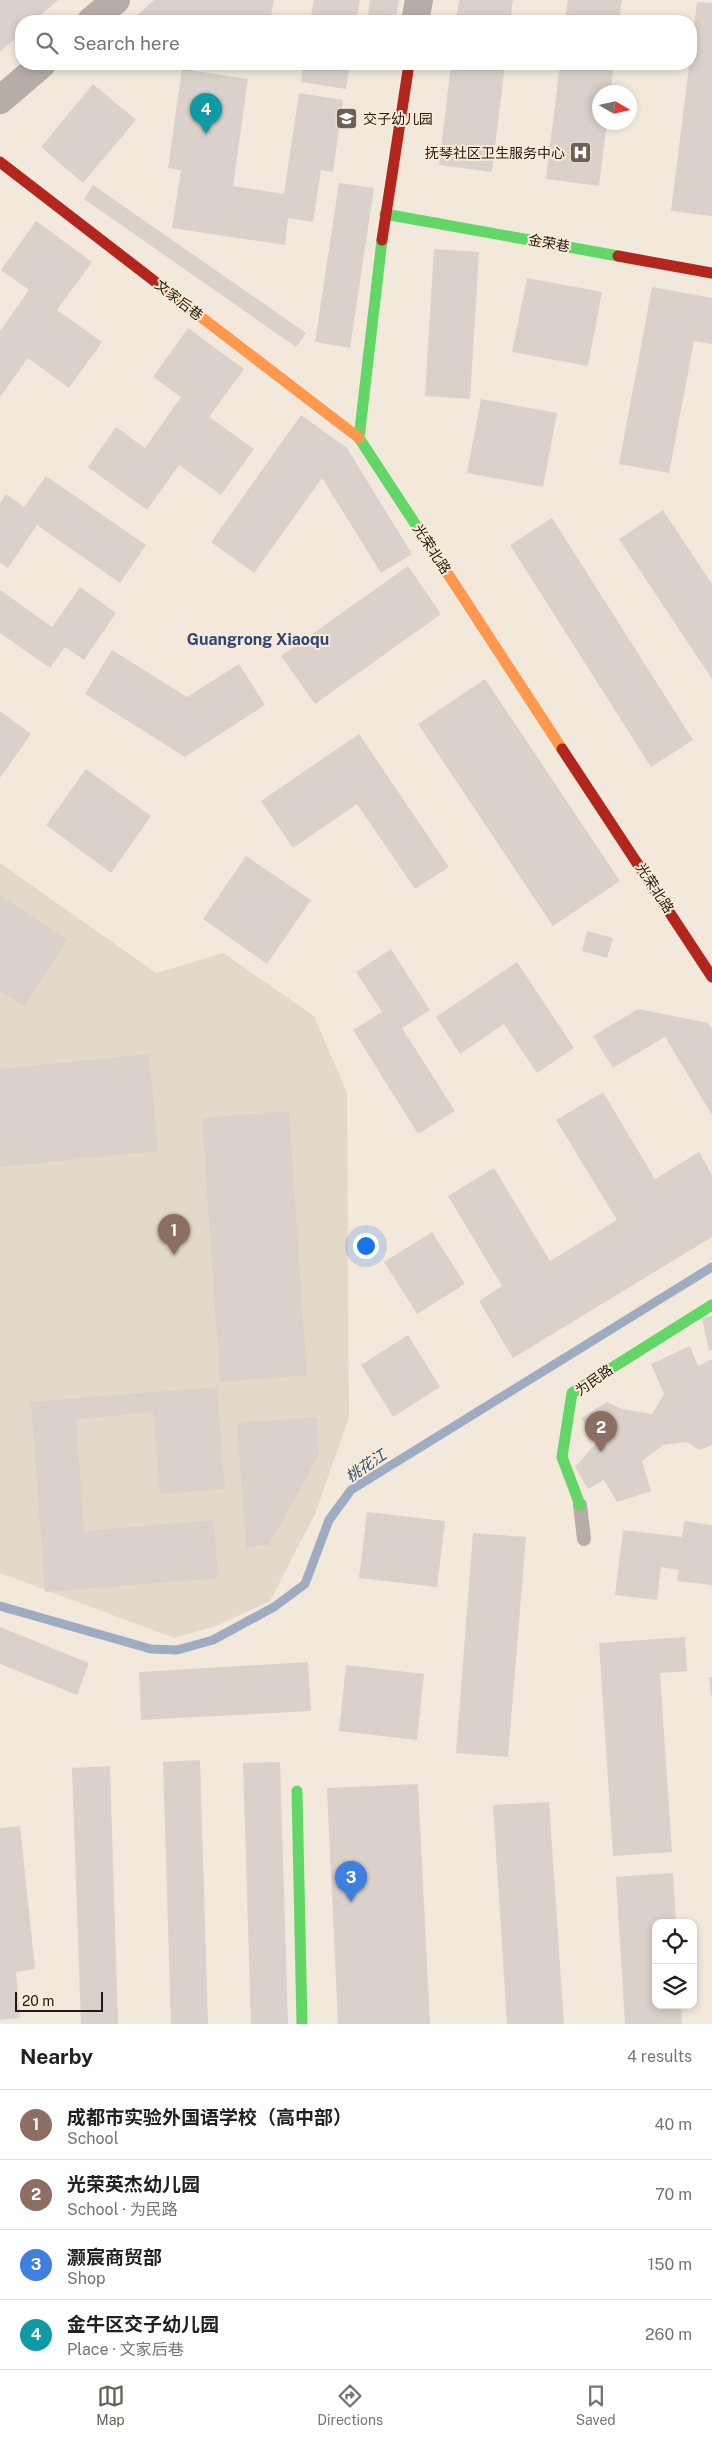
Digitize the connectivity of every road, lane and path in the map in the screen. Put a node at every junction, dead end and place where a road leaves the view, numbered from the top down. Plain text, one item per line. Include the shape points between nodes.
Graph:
1 (116, 0) edge
2 (419, 0) edge
3 (98, 15) edge
4 (417, 15) edge
5 (35, 70) edge
6 (408, 70) edge
7 (0, 100) edge
8 (0, 162) edge
9 (385, 214) junction
10 (712, 273) edge
11 (359, 438) junction
12 (712, 977) edge
13 (712, 1305) edge
14 (580, 1505) joint
15 (584, 1539) dead end
16 (297, 1791) dead end
17 (302, 2024) edge

1 - 3 street
2 - 4 street
5 - 7 street
6 - 9 street
8 - 11 street, 文家后巷
9 - 10 street, 金荣巷
9 - 11 street
11 - 12 street, 光荣北路
13 - 14 street, 为民路 via 572,1393 562,1457
14 - 15 lane
16 - 17 street

